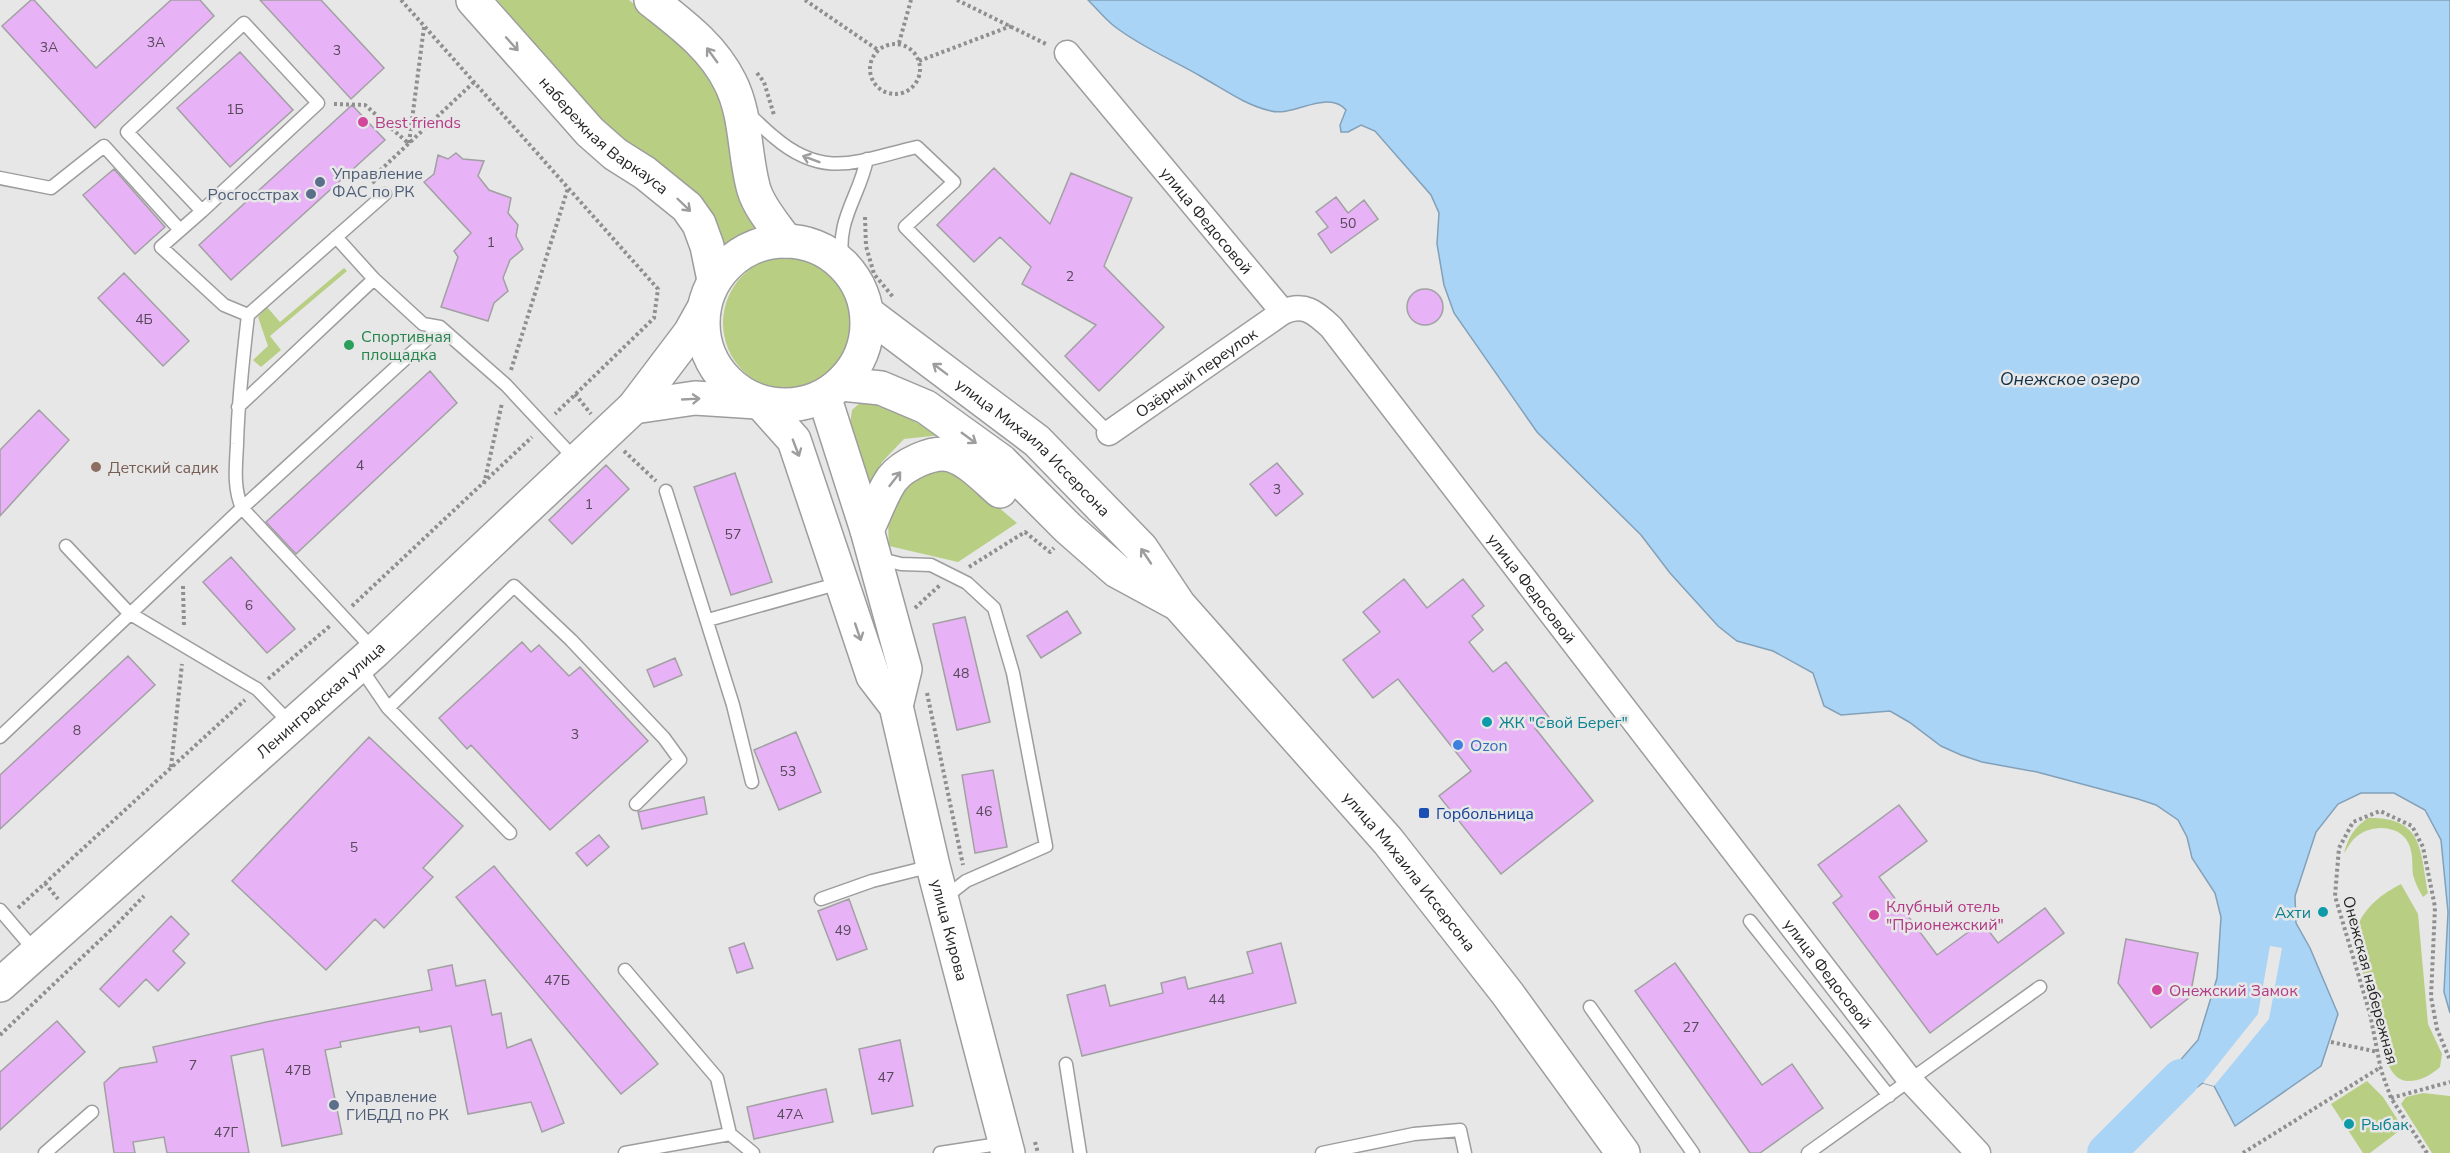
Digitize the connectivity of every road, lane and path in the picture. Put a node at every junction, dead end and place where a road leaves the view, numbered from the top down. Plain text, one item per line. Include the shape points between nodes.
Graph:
1 (401, 0) edge
2 (473, 0) edge
3 (651, 0) edge
4 (805, 0) edge
5 (911, 0) edge
6 (957, 0) edge
7 (1011, 26) junction
8 (423, 27) junction
9 (899, 43) junction
10 (878, 50) junction
11 (1066, 53) joint
12 (920, 61) junction
13 (751, 66) dead end
14 (474, 82) junction
15 (318, 103) junction
16 (738, 106) junction
17 (777, 125) dead end
18 (409, 144) junction
19 (867, 159) junction
20 (0, 178) edge
21 (371, 178) dead end
22 (568, 188) junction
23 (385, 194) dead end
24 (202, 211) junction
25 (865, 214) dead end
26 (180, 231) junction
27 (336, 237) junction
28 (786, 241) junction
29 (843, 264) junction
30 (374, 279) junction
31 (709, 294) junction
32 (899, 304) dead end
33 (1283, 312) junction
34 (867, 313) junction
35 (248, 315) junction
36 (440, 327) junction
37 (506, 385) junction
38 (832, 390) junction
39 (760, 402) junction
40 (238, 407) junction
41 (634, 407) junction
42 (544, 425) junction
43 (1109, 433) joint
44 (620, 447) dead end
45 (577, 460) junction
46 (484, 484) junction
47 (666, 491) joint
48 (242, 508) junction
49 (1059, 541) junction
50 (871, 544) junction
51 (66, 546) dead end
52 (182, 564) junction
53 (1117, 571) junction
54 (954, 576) junction
55 (841, 583) junction
56 (1179, 605) junction
57 (129, 613) junction
58 (910, 613) dead end
59 (342, 616) junction
60 (708, 620) junction
61 (184, 647) junction
62 (367, 658) junction
63 (925, 686) dead end
64 (257, 689) junction
65 (896, 706) junction
66 (388, 708) junction
67 (292, 725) junction
68 (2, 733) edge
69 (171, 766) junction
70 (752, 782) dead end
71 (636, 804) dead end
72 (510, 833) dead end
73 (933, 866) junction
74 (954, 890) junction
75 (821, 899) dead end
76 (4, 914) edge
77 (1750, 921) dead end
78 (36, 952) junction
79 (625, 970) dead end
80 (0, 985) edge
81 (2040, 987) dead end
82 (1590, 1007) dead end
83 (2331, 1042) dead end
84 (2378, 1052) junction
85 (2450, 1060) edge
86 (1066, 1064) dead end
87 (2380, 1067) junction
88 (1910, 1080) junction
89 (2450, 1082) edge
90 (1889, 1096) junction
91 (2391, 1098) junction
92 (92, 1112) dead end
93 (730, 1134) junction
94 (1015, 1142) edge
95 (45, 1153) edge
96 (625, 1153) edge
97 (753, 1153) edge
98 (940, 1153) edge
99 (1038, 1153) edge
100 (1080, 1153) edge
101 (1322, 1153) edge
102 (1465, 1153) edge
103 (1623, 1153) edge
104 (1694, 1153) edge
105 (1808, 1153) edge
106 (1978, 1153) edge
107 (2243, 1153) edge
108 (2427, 1153) edge

1 - 8 path
2 -> 31 main road, набережная Варкауса via 590,132 687,207 707,246
16 -> 3 main road via 731,83 707,47
4 - 10 path
5 - 9 path
6 - 7 path
7 - 11 path
7 - 12 path
8 - 14 path
8 - 18 path
9 - 10 path
9 - 12 path via 912,49
10 - 12 path via 871,61 870,75 877,87 888,94 902,94 914,87 920,75
11 - 33 street, улица Федосовой
13 - 17 path via 764,82
14 - 18 path
14 - 22 path
15 - 18 path via 365,105
15 - 24 lane
15 - 24 lane via 244,24 161,101 128,132
19 -> 16 lane via 840,165 802,156
16 - 28 main road via 754,191
18 - 21 path
19 - 29 lane via 845,221 841,241
19 - 43 lane via 917,147 954,182 905,227
20 - 26 lane via 51,188 104,146
22 - 37 path
22 - 42 path via 658,289 654,318
23 - 27 lane
24 - 26 lane
25 - 32 path via 866,246 874,274
26 - 35 lane via 162,247 224,305
27 - 30 lane
27 - 35 lane
28 - 29 main road via 817,247
28 - 31 main road via 758,245 733,259
29 - 34 main road via 863,295
30 - 36 lane via 423,324
30 - 40 lane
31 - 39 main road via 704,338 714,366 734,388
31 - 41 main road, Ленинградская улица via 690,333
33 - 43 street, Озёрный переулок
33 - 88 street, улица Федосовой via 1292,307 1312,310 1331,327
34 - 38 main road via 866,339 857,364
56 -> 34 main road, улица Михаила Иссерсона via 1141,548 1037,441
35 - 40 lane
36 - 37 lane
36 - 48 lane
37 - 42 lane
37 - 46 path
38 - 39 main road via 804,404
38 - 50 main road, улица Кирова
38 -> 53 main road, улица Михаила Иссерсона via 881,388 926,407 1000,460
41 -> 39 main road via 695,399
39 -> 55 main road, улица Кирова via 794,440
40 - 48 lane via 236,484
41 - 45 main road, Ленинградская улица
42 - 45 lane
42 - 46 path
44 - 47 path
45 - 62 main road, Ленинградская улица
46 - 59 path
47 - 60 lane
48 - 52 lane
48 - 59 lane
50 -> 49 main road via 892,479 908,464 950,455 977,471
49 - 53 main road
49 - 54 path via 1050,552 1025,532
50 - 54 lane via 901,564 931,565
50 - 65 main road, улица Кирова via 905,669
51 - 57 lane
52 - 57 lane
52 - 61 path
53 - 56 main road, улица Михаила Иссерсона
54 - 58 path
54 - 74 lane via 994,608 1014,673 1046,846
55 - 60 lane
55 -> 65 main road, улица Кирова via 873,676
56 - 103 main road, улица Михаила Иссерсона via 1388,841 1507,993
57 - 61 lane
57 - 68 lane
59 - 62 lane
59 - 64 path
60 - 70 lane
61 - 64 lane
61 - 69 path
62 - 66 lane
62 - 67 main road, Ленинградская улица
63 - 74 path
64 - 67 lane
64 - 69 path
65 - 73 main road, улица Кирова
66 - 71 lane via 514,586 571,640 680,760
66 - 72 lane
67 - 78 main road, Ленинградская улица via 212,804
69 - 76 path
73 - 74 main road, улица Кирова
73 - 75 lane
74 - 94 main road, улица Кирова
76 - 78 lane
77 - 90 lane
78 - 80 main road, Ленинградская улица
79 - 93 lane via 717,1078
81 - 88 lane
82 - 104 lane
83 - 84 path
84 - 85 path, Онежская набережная via 2335,896 2339,848 2354,822 2380,811 2412,826 2424,847 2434,908 2430,997 2437,1029
84 - 87 path, Онежская набережная
86 - 100 lane
87 - 91 path, Онежская набережная
87 - 107 path
88 - 90 lane
88 - 106 street, улица Федосовой
89 - 91 path
90 - 105 lane
91 - 108 path, Онежская набережная
92 - 95 lane
93 - 96 lane
93 - 97 lane
94 - 98 lane
94 - 99 path
101 - 102 lane via 1414,1134 1460,1130

